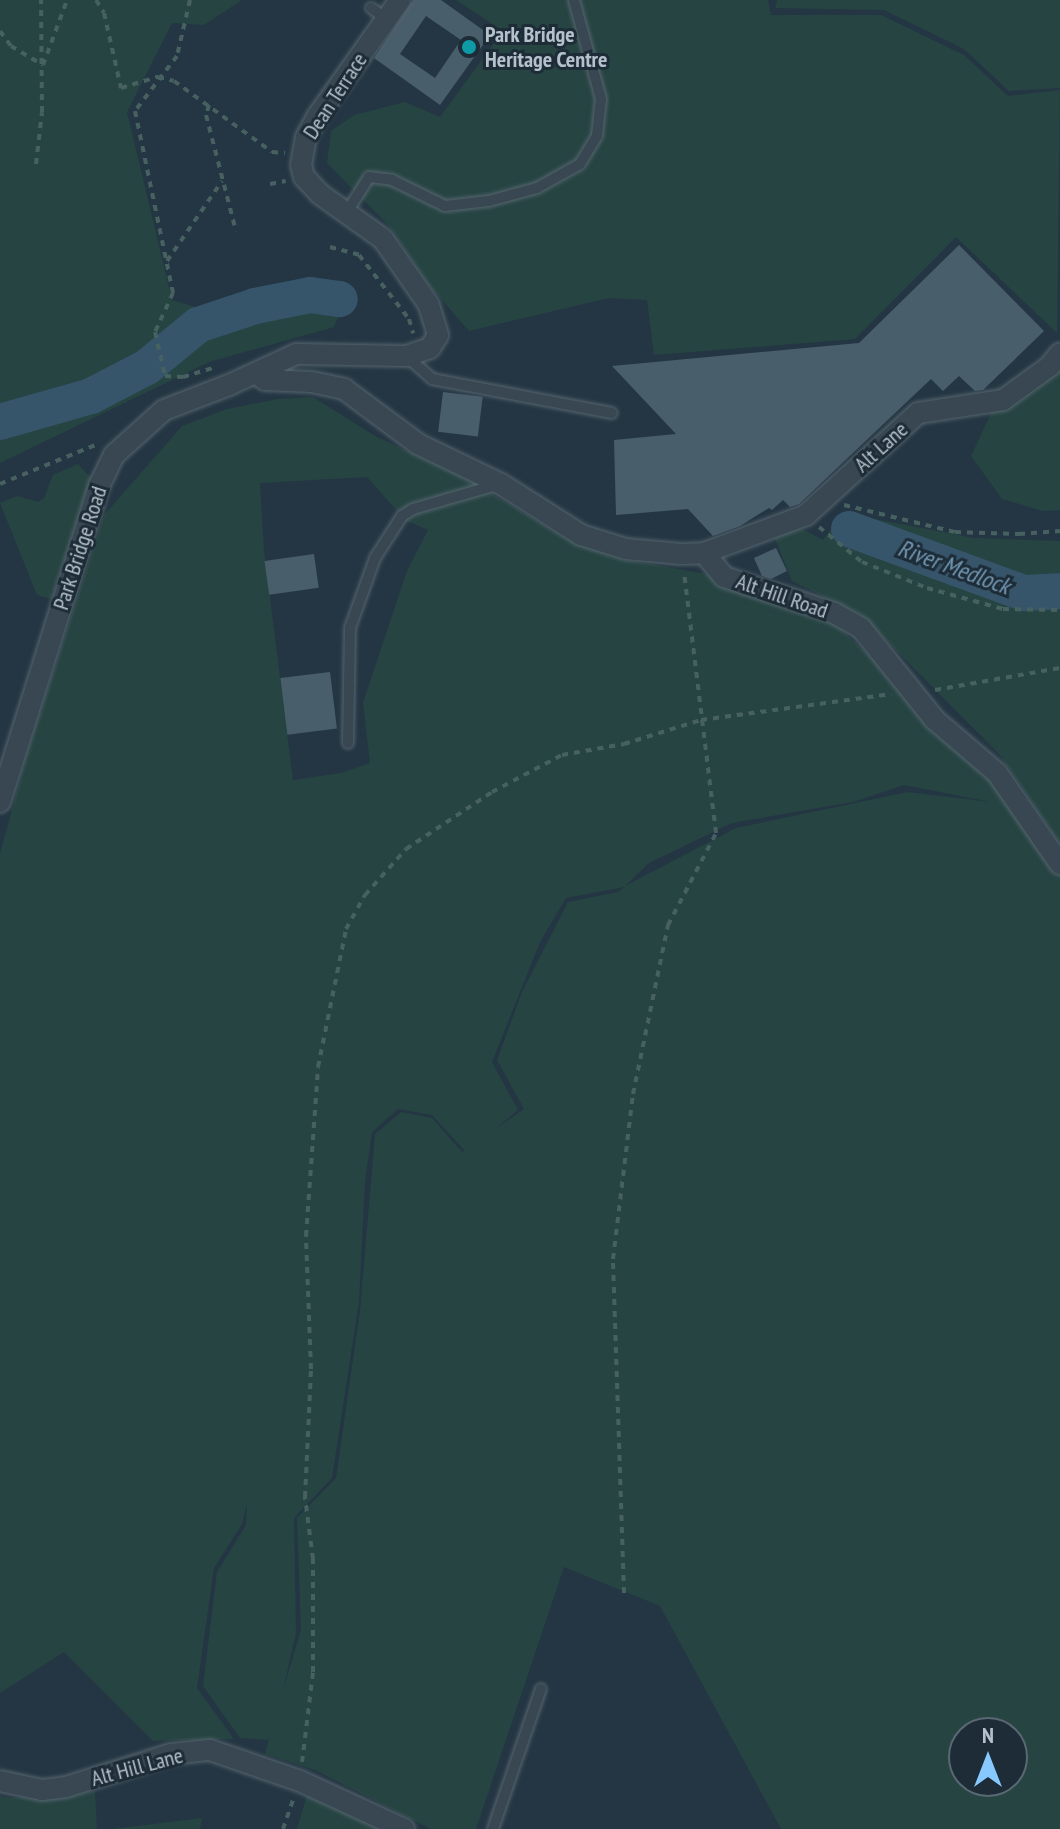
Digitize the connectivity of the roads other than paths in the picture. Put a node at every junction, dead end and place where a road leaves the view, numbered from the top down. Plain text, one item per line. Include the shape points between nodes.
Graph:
1 (400, 0) edge
2 (574, 0) edge
3 (347, 212) junction
4 (1060, 353) edge
5 (406, 356) junction
6 (257, 374) junction
7 (612, 413) dead end
8 (501, 484) junction
9 (704, 553) junction
10 (348, 743) dead end
11 (0, 802) edge
12 (1060, 864) edge
13 (541, 1689) dead end
14 (0, 1781) edge
15 (404, 1829) edge
16 (493, 1829) edge

1 - 3 street, Dean Terrace via 379,13 300,155 304,177
2 - 3 lane via 601,99 597,136 580,164 537,188 445,206 392,180 369,177
3 - 5 street, Dean Terrace via 383,239 429,305 438,335 430,348
4 - 9 street, Alt Lane via 1003,400 918,413 806,515
5 - 6 street via 311,352
5 - 7 lane via 432,379
6 - 8 street via 265,380 344,389 418,444
6 - 11 street, Park Bridge Road via 164,410 114,455 99,486
8 - 9 street via 604,544
8 - 10 lane via 413,509 402,516 375,558 350,628
9 - 12 street, Alt Hill Road via 724,577 834,613 861,628 935,720 997,773
13 - 16 lane
14 - 15 street, Alt Hill Lane via 42,1790 66,1787 171,1754 210,1750 300,1781

